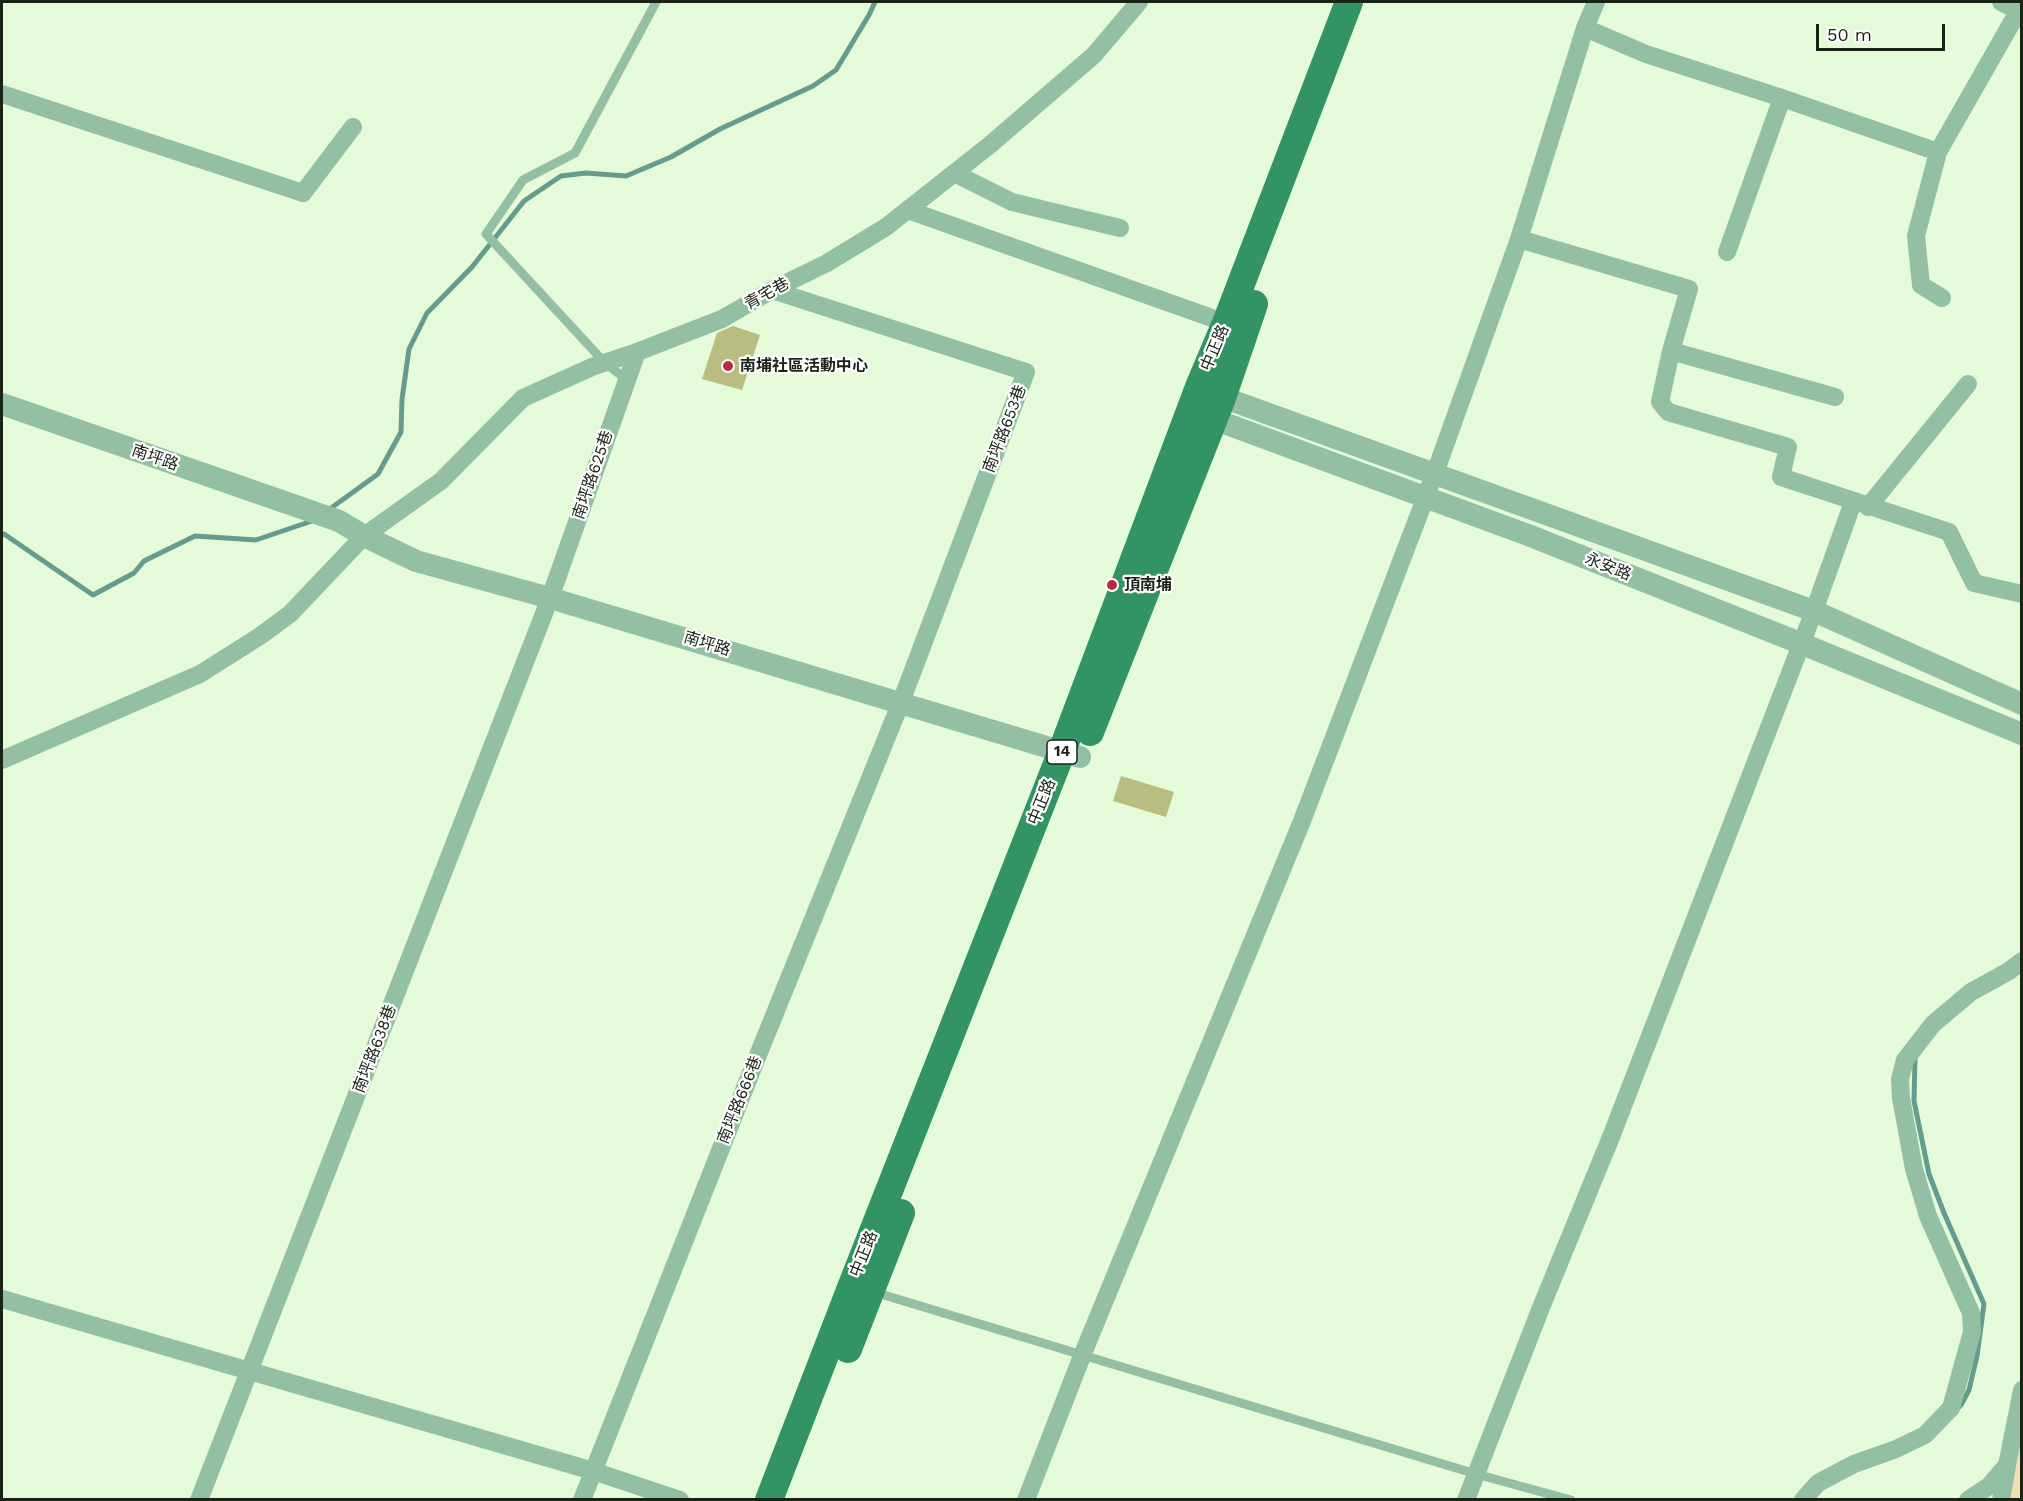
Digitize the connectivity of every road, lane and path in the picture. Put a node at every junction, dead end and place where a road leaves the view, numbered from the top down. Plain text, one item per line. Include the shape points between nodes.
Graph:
1 (656, 2) edge
2 (1139, 2) edge
3 (1349, 2) edge
4 (1369, 2) edge
5 (1596, 2) edge
6 (2001, 2) edge
7 (2020, 11) edge
8 (1585, 28) junction
9 (2, 94) edge
10 (1782, 98) junction
11 (353, 127) dead end
12 (1938, 152) junction
13 (954, 173) junction
14 (908, 210) junction
15 (1120, 228) dead end
16 (1518, 238) junction
17 (1726, 252) dead end
18 (772, 290) junction
19 (1942, 298) dead end
20 (1226, 323) junction
21 (1671, 351) junction
22 (636, 352) junction
23 (605, 363) junction
24 (627, 380) junction
25 (1968, 384) dead end
26 (1835, 397) dead end
27 (2, 404) edge
28 (1206, 404) junction
29 (1435, 473) junction
30 (1425, 497) junction
31 (1861, 504) junction
32 (364, 536) junction
33 (2022, 594) edge
34 (550, 598) junction
35 (1814, 611) junction
36 (1800, 643) junction
37 (901, 702) junction
38 (2022, 704) edge
39 (2022, 734) edge
40 (1071, 754) junction
41 (2, 760) edge
42 (2022, 961) edge
43 (861, 1288) junction
44 (2, 1299) edge
45 (1082, 1356) junction
46 (249, 1372) junction
47 (2022, 1390) edge
48 (2007, 1465) junction
49 (593, 1471) junction
50 (1476, 1474) junction
51 (199, 1500) edge
52 (582, 1500) edge
53 (680, 1500) edge
54 (769, 1500) edge
55 (790, 1500) edge
56 (1026, 1500) edge
57 (1466, 1500) edge
58 (1571, 1500) edge
59 (1803, 1500) edge
60 (1968, 1500) edge
61 (2001, 1500) edge

1 - 23 lane via 575,153 523,180 486,234
2 - 13 street, 青宅巷 via 1094,55
3 - 20 main road, 中正路 / 14
4 - 28 main road, 中正路 / 14 via 1248,319
5 - 8 street
6 - 7 street
7 - 12 street
8 - 10 street via 1646,54
8 - 16 street
9 - 11 street via 303,193
10 - 12 street
10 - 17 street
12 - 19 street via 1916,236 1921,285
13 - 14 street, 青宅巷
13 - 15 street via 1012,202
14 - 18 street, 青宅巷 via 827,263
14 - 20 street
16 - 21 street via 1689,289
16 - 29 street
18 - 22 street, 青宅巷 via 723,319
18 - 37 street, 南坪路653巷 via 1026,372
20 - 28 main road, 中正路 / 14
21 - 26 street
21 - 31 street via 1659,402 1668,412 1788,447 1780,477
22 - 23 street, 青宅巷
22 - 24 street, 南坪路625巷
23 - 24 lane
23 - 32 street, 青宅巷 via 523,398 441,481
24 - 34 street, 南坪路625巷
25 - 31 street
27 - 32 street, 南坪路 via 339,521
28 - 29 street, 永安路
28 - 30 street, 永安路
28 - 40 main road, 中正路 / 14
29 - 30 street
29 - 35 street, 永安路
30 - 36 street, 永安路
30 - 45 street via 1302,821
31 - 33 street via 1949,532 1974,583
31 - 35 street
32 - 34 street, 南坪路 via 416,561
32 - 41 street, 青宅巷 via 290,614 200,674
34 - 37 street, 南坪路
34 - 46 street, 南坪路638巷
35 - 36 street
35 - 38 street, 永安路
36 - 39 street, 永安路
36 - 50 street via 1611,1137
37 - 40 street, 南坪路
37 - 49 street, 南坪路666巷
40 - 43 main road, 中正路 / 14
42 - 59 street via 1971,992 1933,1024 1905,1060 1899,1079 1914,1169 1928,1216 1971,1313 1972,1332 1951,1408 1925,1435 1818,1483
43 - 45 lane
43 - 54 main road, 中正路 / 14
43 - 55 main road, 中正路 / 14
44 - 46 street
45 - 50 lane
45 - 56 street
46 - 49 street
46 - 51 street, 南坪路638巷
47 - 48 street
48 - 60 street
48 - 61 street
49 - 52 street, 南坪路666巷
49 - 53 street
50 - 57 street
50 - 58 lane

